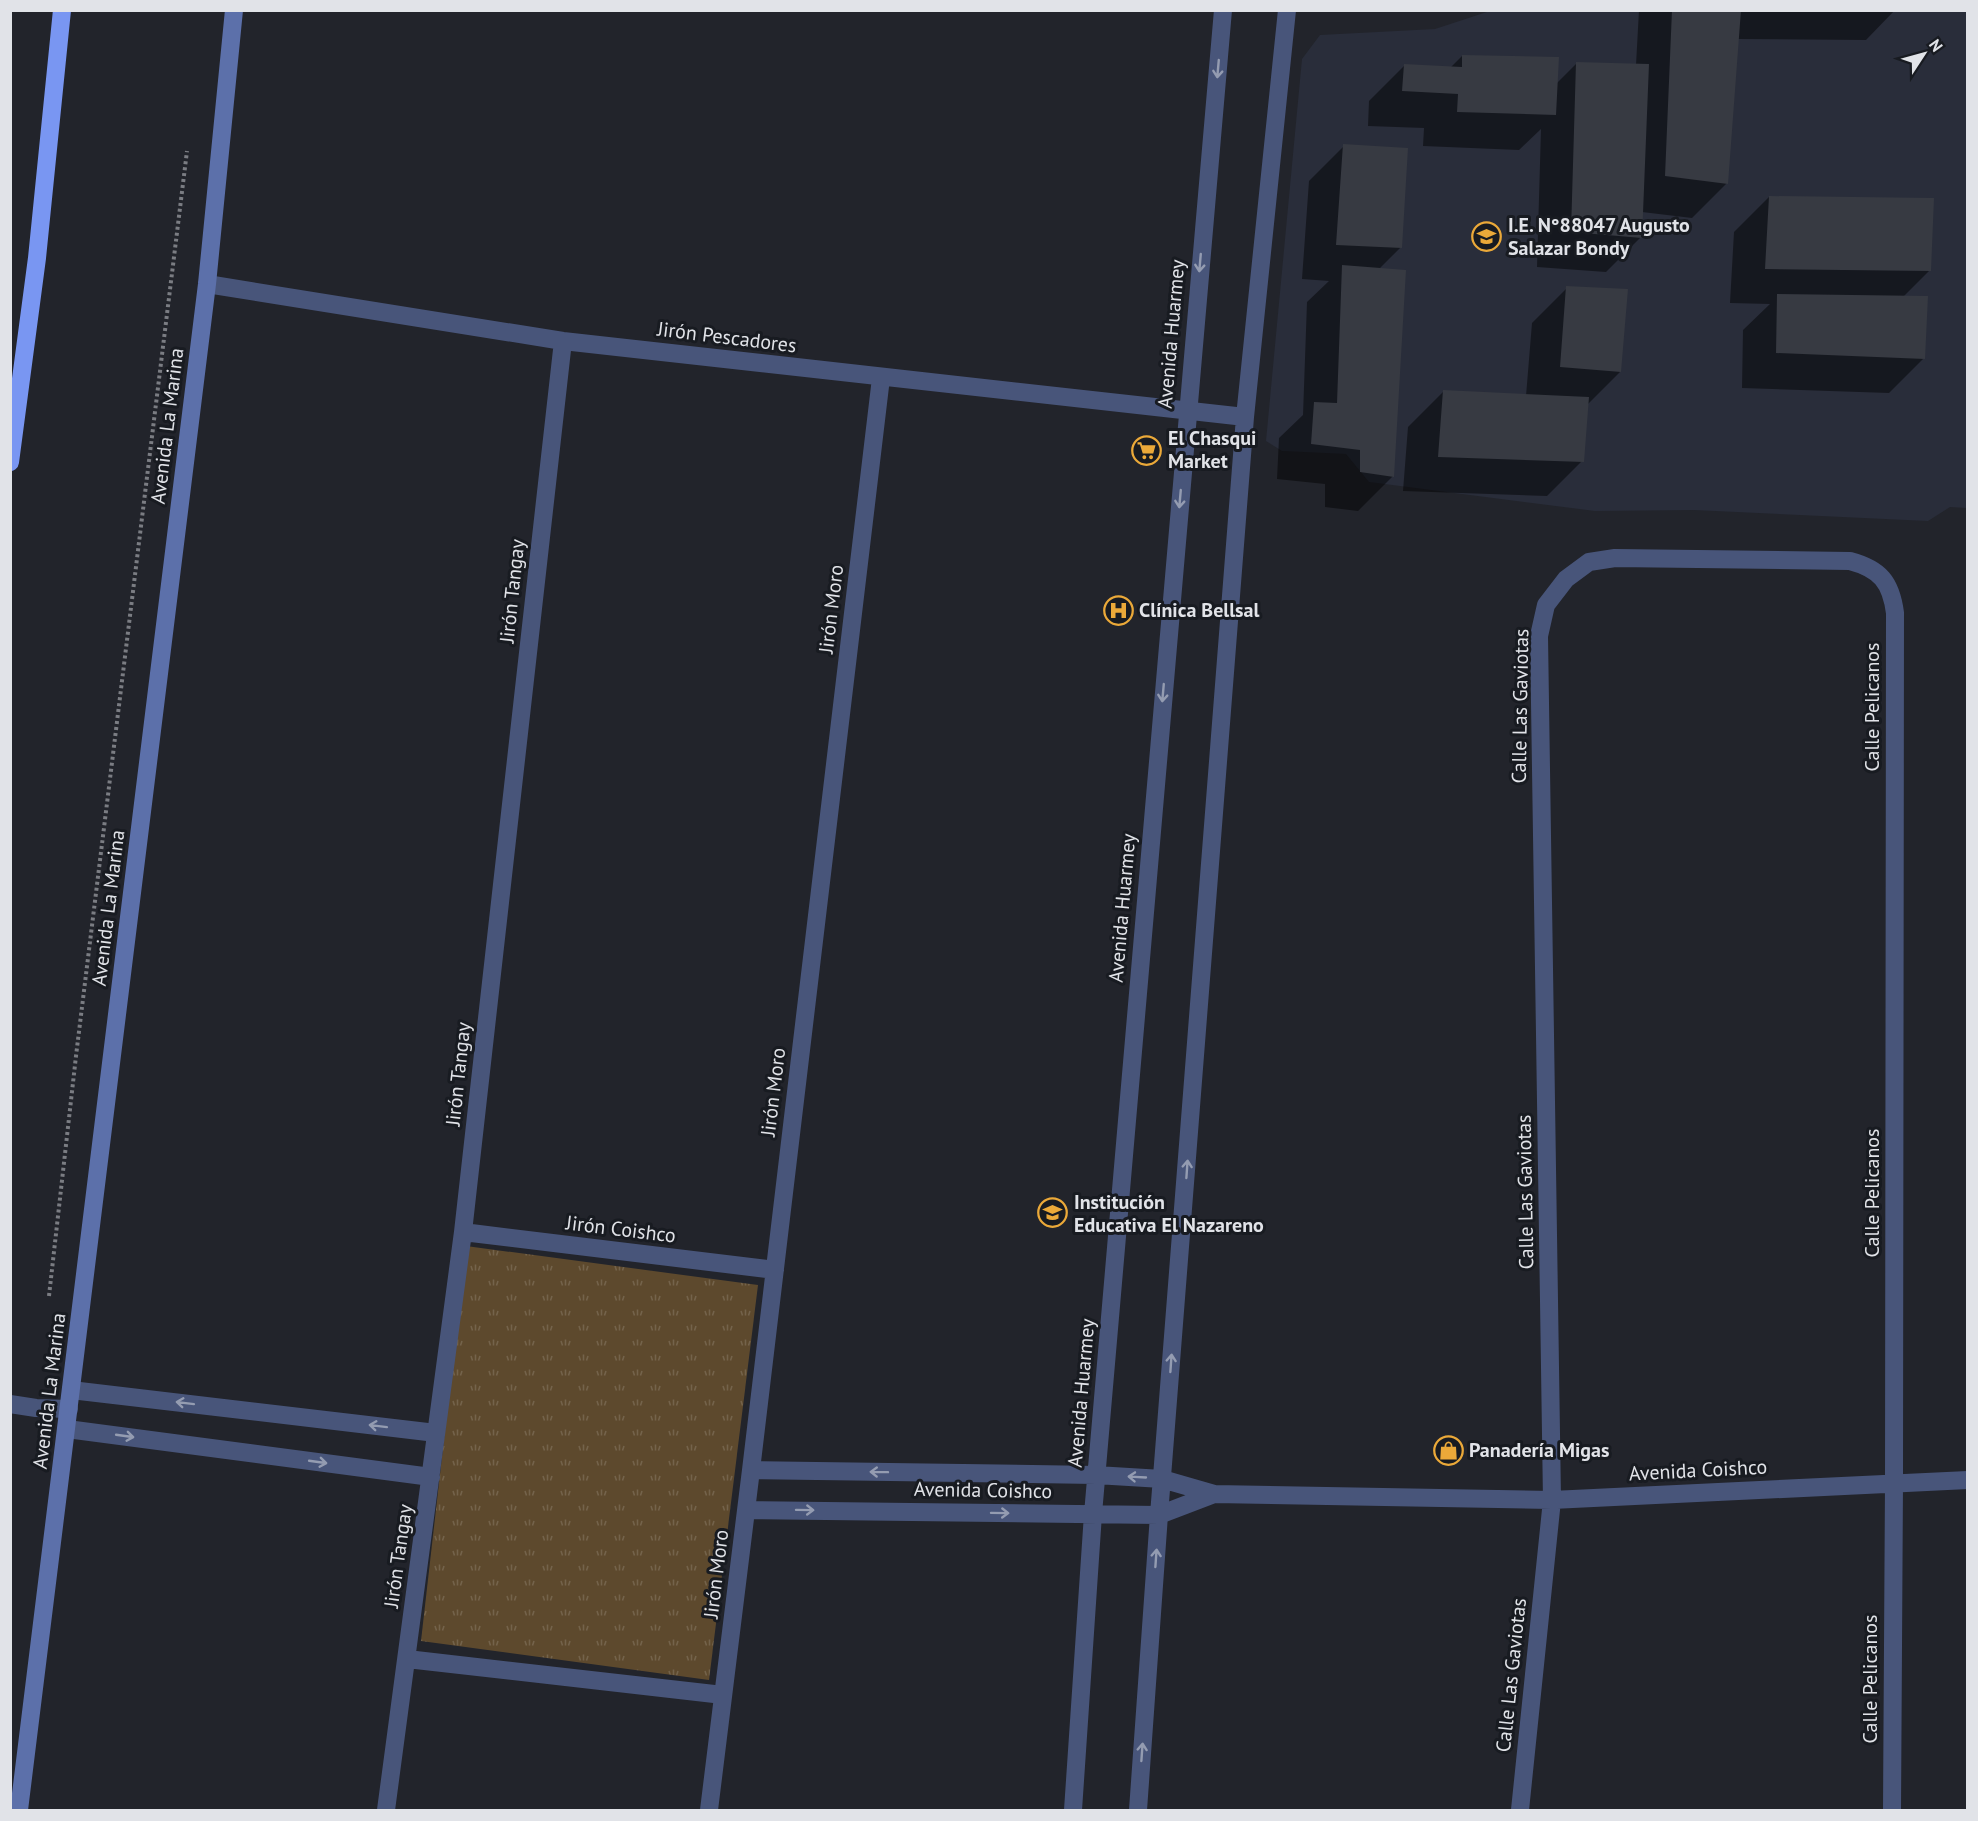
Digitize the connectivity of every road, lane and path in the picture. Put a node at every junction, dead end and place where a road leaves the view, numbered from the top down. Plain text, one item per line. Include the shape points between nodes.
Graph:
1 (62, 10) edge
2 (234, 10) edge
3 (1223, 10) edge
4 (1287, 10) edge
5 (187, 147) dead end
6 (207, 284) junction
7 (563, 341) junction
8 (881, 378) junction
9 (1187, 411) junction
10 (1245, 417) junction
11 (10, 462) edge
12 (1884, 579) joint
13 (463, 1232) junction
14 (775, 1270) junction
15 (48, 1302) dead end
16 (71, 1390) junction
17 (10, 1404) edge
18 (69, 1409) junction
19 (67, 1429) junction
20 (436, 1433) junction
21 (752, 1470) junction
22 (1096, 1475) junction
23 (431, 1477) junction
24 (1162, 1479) junction
25 (1968, 1480) edge
26 (1894, 1484) junction
27 (1214, 1494) junction
28 (1552, 1500) junction
29 (747, 1510) junction
30 (1093, 1514) junction
31 (1159, 1515) junction
32 (407, 1659) junction
33 (723, 1695) junction
34 (19, 1810) edge
35 (386, 1810) edge
36 (709, 1810) edge
37 (1073, 1810) edge
38 (1138, 1810) edge
39 (1520, 1810) edge
40 (1892, 1810) edge

1 - 11 highway via 37,258
2 - 6 main road, Avenida La Marina
3 -> 9 street, Avenida Huarmey
4 - 10 street
5 - 15 path
6 - 7 street, Jirón Pescadores
6 - 16 main road, Avenida La Marina
7 - 8 street, Jirón Pescadores
7 - 13 street, Jirón Tangay
8 - 9 street, Jirón Pescadores
8 - 14 street, Jirón Moro
9 - 10 street, Jirón Pescadores
9 -> 22 street, Avenida Huarmey
24 -> 10 street
12 - 26 street, Calle Pelicanos via 1893,595 1895,613
12 - 28 street, Calle Las Gaviotas via 1868,566 1850,561 1615,558 1589,562 1566,579 1546,605 1539,636
13 - 14 street, Jirón Coishco
13 - 20 street, Jirón Tangay
14 - 21 street, Jirón Moro
16 - 18 main road, Avenida La Marina
20 -> 16 street
17 - 18 street
18 - 19 main road, Avenida La Marina
19 -> 23 street
19 - 34 main road, Avenida La Marina
20 - 23 street, Jirón Tangay
22 -> 21 street, Avenida Coishco
21 - 29 street, Jirón Moro
24 -> 22 street, Avenida Coishco
22 - 30 street, Avenida Huarmey
23 - 32 street, Jirón Tangay
24 - 27 street, Avenida Coishco
24 - 31 street
25 - 26 street, Avenida Coishco
26 - 28 street, Avenida Coishco
26 - 40 street, Calle Pelicanos
27 - 28 street, Avenida Coishco
27 - 31 street, Avenida Coishco
28 - 39 street, Calle Las Gaviotas
29 -> 30 street, Avenida Coishco
29 - 33 street, Jirón Moro
30 - 31 street, Avenida Coishco
30 - 37 street, Avenida Huarmey
38 -> 31 street
32 - 33 street
32 - 35 street, Jirón Tangay
33 - 36 street, Jirón Moro

